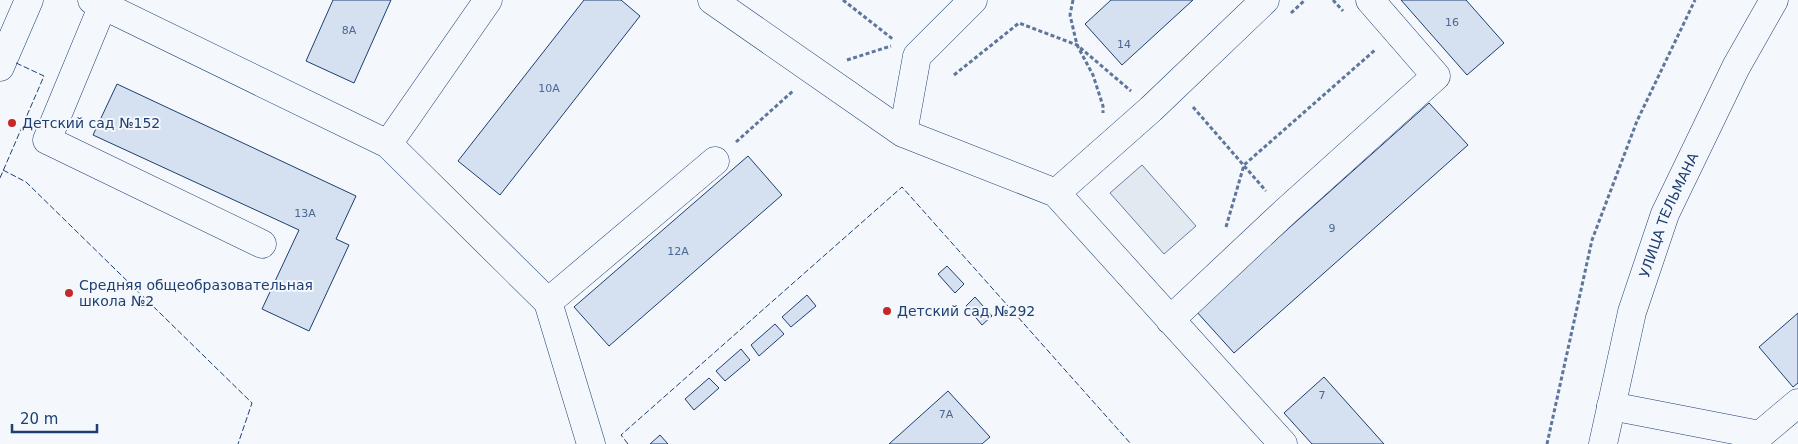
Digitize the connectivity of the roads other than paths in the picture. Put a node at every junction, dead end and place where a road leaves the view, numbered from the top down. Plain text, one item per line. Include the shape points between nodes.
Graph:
1 (29, 0) edge
2 (488, 0) edge
3 (712, 0) edge
4 (973, 0) edge
5 (1266, 0) edge
6 (1370, 0) edge
7 (1774, 0) edge
8 (109, 4) edge
9 (0, 67) edge
10 (903, 133) junction
11 (388, 144) junction
12 (714, 161) dead end
13 (1056, 193) junction
14 (262, 244) dead end
15 (548, 302) junction
16 (1170, 320) junction
17 (1798, 404) edge
18 (1611, 406) junction
19 (591, 444) edge
20 (1283, 444) edge
21 (1603, 444) edge

1 - 9 main road
2 - 11 main road
3 - 10 main road
4 - 10 main road via 917,56
5 - 13 main road
6 - 16 main road via 1436,76
7 - 18 main road, УЛИЦА ТЕЛЬМАНА via 1736,68 1665,214 1632,312
8 - 11 main road
8 - 14 main road via 47,140
10 - 13 main road
11 - 15 main road
12 - 15 main road
13 - 16 main road
15 - 19 main road
16 - 20 main road
17 - 18 main road via 1760,436
18 - 21 main road, УЛИЦА ТЕЛЬМАНА

